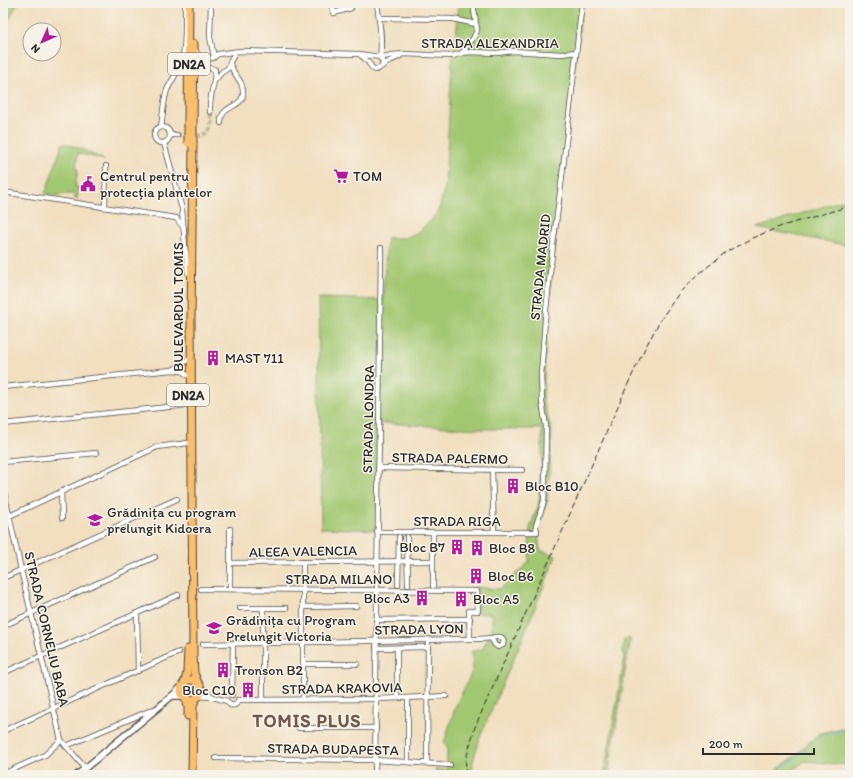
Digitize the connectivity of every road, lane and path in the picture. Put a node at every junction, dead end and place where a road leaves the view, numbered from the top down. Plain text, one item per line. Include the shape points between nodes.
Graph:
1 (185, 3) edge
2 (189, 3) edge
3 (194, 3) edge
4 (211, 3) edge
5 (332, 3) edge
6 (350, 3) edge
7 (377, 3) edge
8 (473, 3) edge
9 (582, 3) edge
10 (379, 18) junction
11 (476, 24) junction
12 (194, 44) junction
13 (212, 46) junction
14 (576, 52) junction
15 (234, 53) junction
16 (462, 53) junction
17 (222, 54) junction
18 (359, 54) junction
19 (403, 54) junction
20 (213, 57) junction
21 (378, 57) junction
22 (230, 63) junction
23 (370, 64) junction
24 (382, 66) junction
25 (215, 70) junction
26 (224, 71) junction
27 (236, 76) junction
28 (215, 80) junction
29 (193, 82) junction
30 (210, 112) tunnel mouth
31 (221, 123) dead end
32 (190, 125) junction
33 (161, 127) junction
34 (170, 135) junction
35 (177, 135) tunnel mouth
36 (164, 143) junction
37 (190, 143) junction
38 (106, 166) dead end
39 (3, 192) edge
40 (105, 207) junction
41 (183, 212) junction
42 (176, 218) junction
43 (184, 228) junction
44 (381, 248) dead end
45 (188, 273) junction
46 (188, 360) junction
47 (172, 370) junction
48 (188, 375) junction
49 (3, 387) edge
50 (188, 405) junction
51 (3, 424) edge
52 (188, 443) junction
53 (96, 453) dead end
54 (3, 462) edge
55 (378, 468) junction
56 (492, 470) junction
57 (522, 470) dead end
58 (3, 487) edge
59 (62, 491) junction
60 (177, 499) dead end
61 (9, 516) junction
62 (62, 518) dead end
63 (3, 519) edge
64 (230, 529) dead end
65 (377, 532) junction
66 (432, 532) junction
67 (494, 532) junction
68 (536, 532) joint
69 (399, 537) dead end
70 (408, 537) dead end
71 (155, 557) dead end
72 (377, 561) junction
73 (398, 561) junction
74 (408, 561) junction
75 (433, 561) junction
76 (303, 562) junction
77 (230, 563) junction
78 (21, 570) junction
79 (3, 578) edge
80 (398, 585) dead end
81 (408, 585) dead end
82 (433, 586) dead end
83 (201, 589) dead end
84 (230, 589) junction
85 (304, 590) junction
86 (377, 590) junction
87 (178, 595) dead end
88 (356, 606) dead end
89 (303, 607) junction
90 (240, 608) dead end
91 (263, 608) junction
92 (286, 608) dead end
93 (31, 613) junction
94 (137, 614) junction
95 (470, 619) junction
96 (376, 620) junction
97 (3, 626) edge
98 (491, 638) dead end
99 (428, 639) junction
100 (470, 639) junction
101 (376, 640) junction
102 (263, 642) junction
103 (303, 642) junction
104 (233, 643) junction
105 (203, 644) dead end
106 (428, 647) junction
107 (376, 648) junction
108 (397, 648) junction
109 (179, 652) dead end
110 (41, 656) junction
111 (303, 664) junction
112 (357, 664) dead end
113 (138, 671) junction
114 (3, 673) edge
115 (183, 684) junction
116 (199, 684) junction
117 (232, 695) junction
118 (172, 696) junction
119 (446, 696) dead end
120 (184, 697) junction
121 (197, 697) junction
122 (213, 697) junction
123 (428, 697) junction
124 (397, 698) junction
125 (408, 698) junction
126 (376, 699) junction
127 (238, 700) junction
128 (263, 700) junction
129 (303, 700) junction
130 (227, 701) junction
131 (159, 707) junction
132 (54, 708) junction
133 (299, 728) dead end
134 (376, 728) junction
135 (3, 731) edge
136 (62, 740) junction
137 (66, 746) junction
138 (216, 758) dead end
139 (375, 760) junction
140 (408, 762) junction
141 (427, 763) junction
142 (450, 765) dead end
143 (85, 768) junction
144 (3, 774) edge
145 (77, 775) edge
146 (188, 775) edge
147 (192, 775) edge
148 (375, 775) edge

1 - 33 street via 183,57 164,100
2 - 32 main road, BULEVARDUL TOMIS / DN2A
3 - 12 main road, BULEVARDUL TOMIS / DN2A
4 - 13 street
5 - 6 street via 334,13 351,8
7 - 10 street
8 - 11 street
9 - 14 street, STRADA MADRID
10 - 11 street via 453,18
10 - 21 street via 381,51
11 - 16 street via 474,37
12 - 20 street via 200,58
12 - 29 main road, BULEVARDUL TOMIS / DN2A
13 - 17 street
13 - 20 street
14 - 16 street, STRADA ALEXANDRIA
14 - 68 street, STRADA MADRID via 545,320 541,375 546,426 545,482 544,501
15 - 17 street, STRADA ALEXANDRIA
15 - 18 street, STRADA ALEXANDRIA via 240,51
15 - 22 street
16 - 19 street, STRADA ALEXANDRIA via 453,56
17 - 20 street
17 - 22 street via 228,57
18 - 21 street, STRADA ALEXANDRIA
18 - 23 street
19 - 21 street, STRADA ALEXANDRIA
19 - 24 street, STRADA ALEXANDRIA
20 - 25 street
21 - 23 street via 371,60
21 - 24 street via 383,62
22 - 26 street
22 - 27 street
23 - 24 street via 374,69
25 - 26 street
25 - 28 street
25 - 29 street via 200,68
26 - 27 street
26 - 28 street
27 - 31 street via 243,93 238,104 223,114
28 - 30 street
29 - 32 main road, BULEVARDUL TOMIS / DN2A
32 - 37 main road, BULEVARDUL TOMIS / DN2A, bridge
33 - 34 street via 166,128
33 - 36 street via 155,132 155,138 158,142
34 - 35 street
34 - 36 street
36 - 41 street
37 - 45 main road, BULEVARDUL TOMIS / DN2A
37 - 116 main road, BULEVARDUL TOMIS / DN2A via 192,648 194,673
38 - 40 street
39 - 40 street
40 - 42 street
41 - 42 street
41 - 43 street
42 - 43 street
43 - 45 street
44 - 55 street, STRADA LONDRA
45 - 46 main road, BULEVARDUL TOMIS / DN2A
46 - 47 street
46 - 48 main road, BULEVARDUL TOMIS / DN2A
47 - 48 street via 182,371
47 - 49 street
48 - 50 main road, BULEVARDUL TOMIS / DN2A
50 - 51 street
50 - 52 main road, BULEVARDUL TOMIS / DN2A
52 - 59 street via 157,447
52 - 115 main road, BULEVARDUL TOMIS / DN2A via 188,647 187,672
53 - 54 street
55 - 56 street, STRADA PALERMO
55 - 65 street, STRADA LONDRA
56 - 57 street, STRADA PALERMO
56 - 67 street
58 - 61 street, STRADA CORNELIU BABA
59 - 61 street
59 - 62 street
60 - 78 street
61 - 63 street
61 - 78 street, STRADA CORNELIU BABA
64 - 77 street
65 - 66 street, STRADA RIGA
65 - 72 street, STRADA LONDRA
66 - 67 street, STRADA RIGA
66 - 75 street
67 - 68 street, STRADA RIGA
69 - 73 street
70 - 74 street
71 - 93 street
72 - 73 street, ALEEA VALENCIA
72 - 76 street, ALEEA VALENCIA
72 - 86 street, STRADA LONDRA
73 - 74 street, ALEEA VALENCIA
73 - 80 street
74 - 75 street, ALEEA VALENCIA
74 - 81 street
75 - 82 street
76 - 77 street, ALEEA VALENCIA
76 - 85 street
77 - 84 street
78 - 79 street
78 - 93 street, STRADA CORNELIU BABA
83 - 84 street, STRADA MILANO
84 - 85 street, STRADA MILANO
85 - 86 street, STRADA MILANO
85 - 89 street
86 - 95 street, STRADA MILANO via 477,590 478,611 469,611
86 - 96 street, STRADA LONDRA
87 - 94 street
88 - 89 street
89 - 103 street
90 - 91 street
91 - 92 street
91 - 102 street
93 - 97 street
93 - 110 street, STRADA CORNELIU BABA
94 - 110 street
94 - 113 street
95 - 96 street
95 - 100 street
96 - 101 street, STRADA LONDRA
98 - 100 street, STRADA LYON
99 - 100 street, STRADA LYON
99 - 101 street, STRADA LYON
99 - 106 street
101 - 103 street, STRADA LYON
101 - 107 street, STRADA LONDRA
102 - 103 street, STRADA LYON
102 - 104 street, STRADA LYON
102 - 128 street
103 - 111 street
104 - 105 street, STRADA LYON
104 - 117 street
106 - 108 street, STRADA LYON
106 - 123 street
107 - 108 street, STRADA LYON
107 - 126 street, STRADA LONDRA
108 - 124 street
109 - 113 street
110 - 114 street
110 - 132 street, STRADA CORNELIU BABA
111 - 112 street
111 - 129 street
113 - 132 street
115 - 116 main road via 192,680
115 - 118 street
115 - 120 main road, DN2A via 181,690
116 - 121 main road, DN2A via 200,691
116 - 122 street
117 - 127 street
117 - 130 street
118 - 120 street
118 - 131 street
119 - 123 street, STRADA KRAKOVIA
120 - 121 main road via 192,700
120 - 146 main road, DN2A via 188,707
121 - 122 street
121 - 147 main road, DN2A via 193,706
122 - 130 street
123 - 125 street, STRADA KRAKOVIA
123 - 141 street
124 - 125 street, STRADA KRAKOVIA
124 - 126 street, STRADA KRAKOVIA
125 - 140 street
126 - 129 street, STRADA KRAKOVIA
126 - 134 street, STRADA LONDRA
127 - 128 street, STRADA KRAKOVIA
127 - 130 street via 234,706
128 - 129 street, STRADA KRAKOVIA
131 - 137 street
131 - 143 street
132 - 135 street
132 - 136 street, STRADA CORNELIU BABA
133 - 134 street
134 - 139 street, STRADA LONDRA
136 - 137 street, STRADA CORNELIU BABA
136 - 144 street via 45,755
137 - 143 street, STRADA CORNELIU BABA
138 - 139 street, STRADA BUDAPESTA
139 - 140 street, STRADA BUDAPESTA
139 - 148 street, STRADA LONDRA
140 - 141 street, STRADA BUDAPESTA
141 - 142 street, STRADA BUDAPESTA
143 - 145 street

